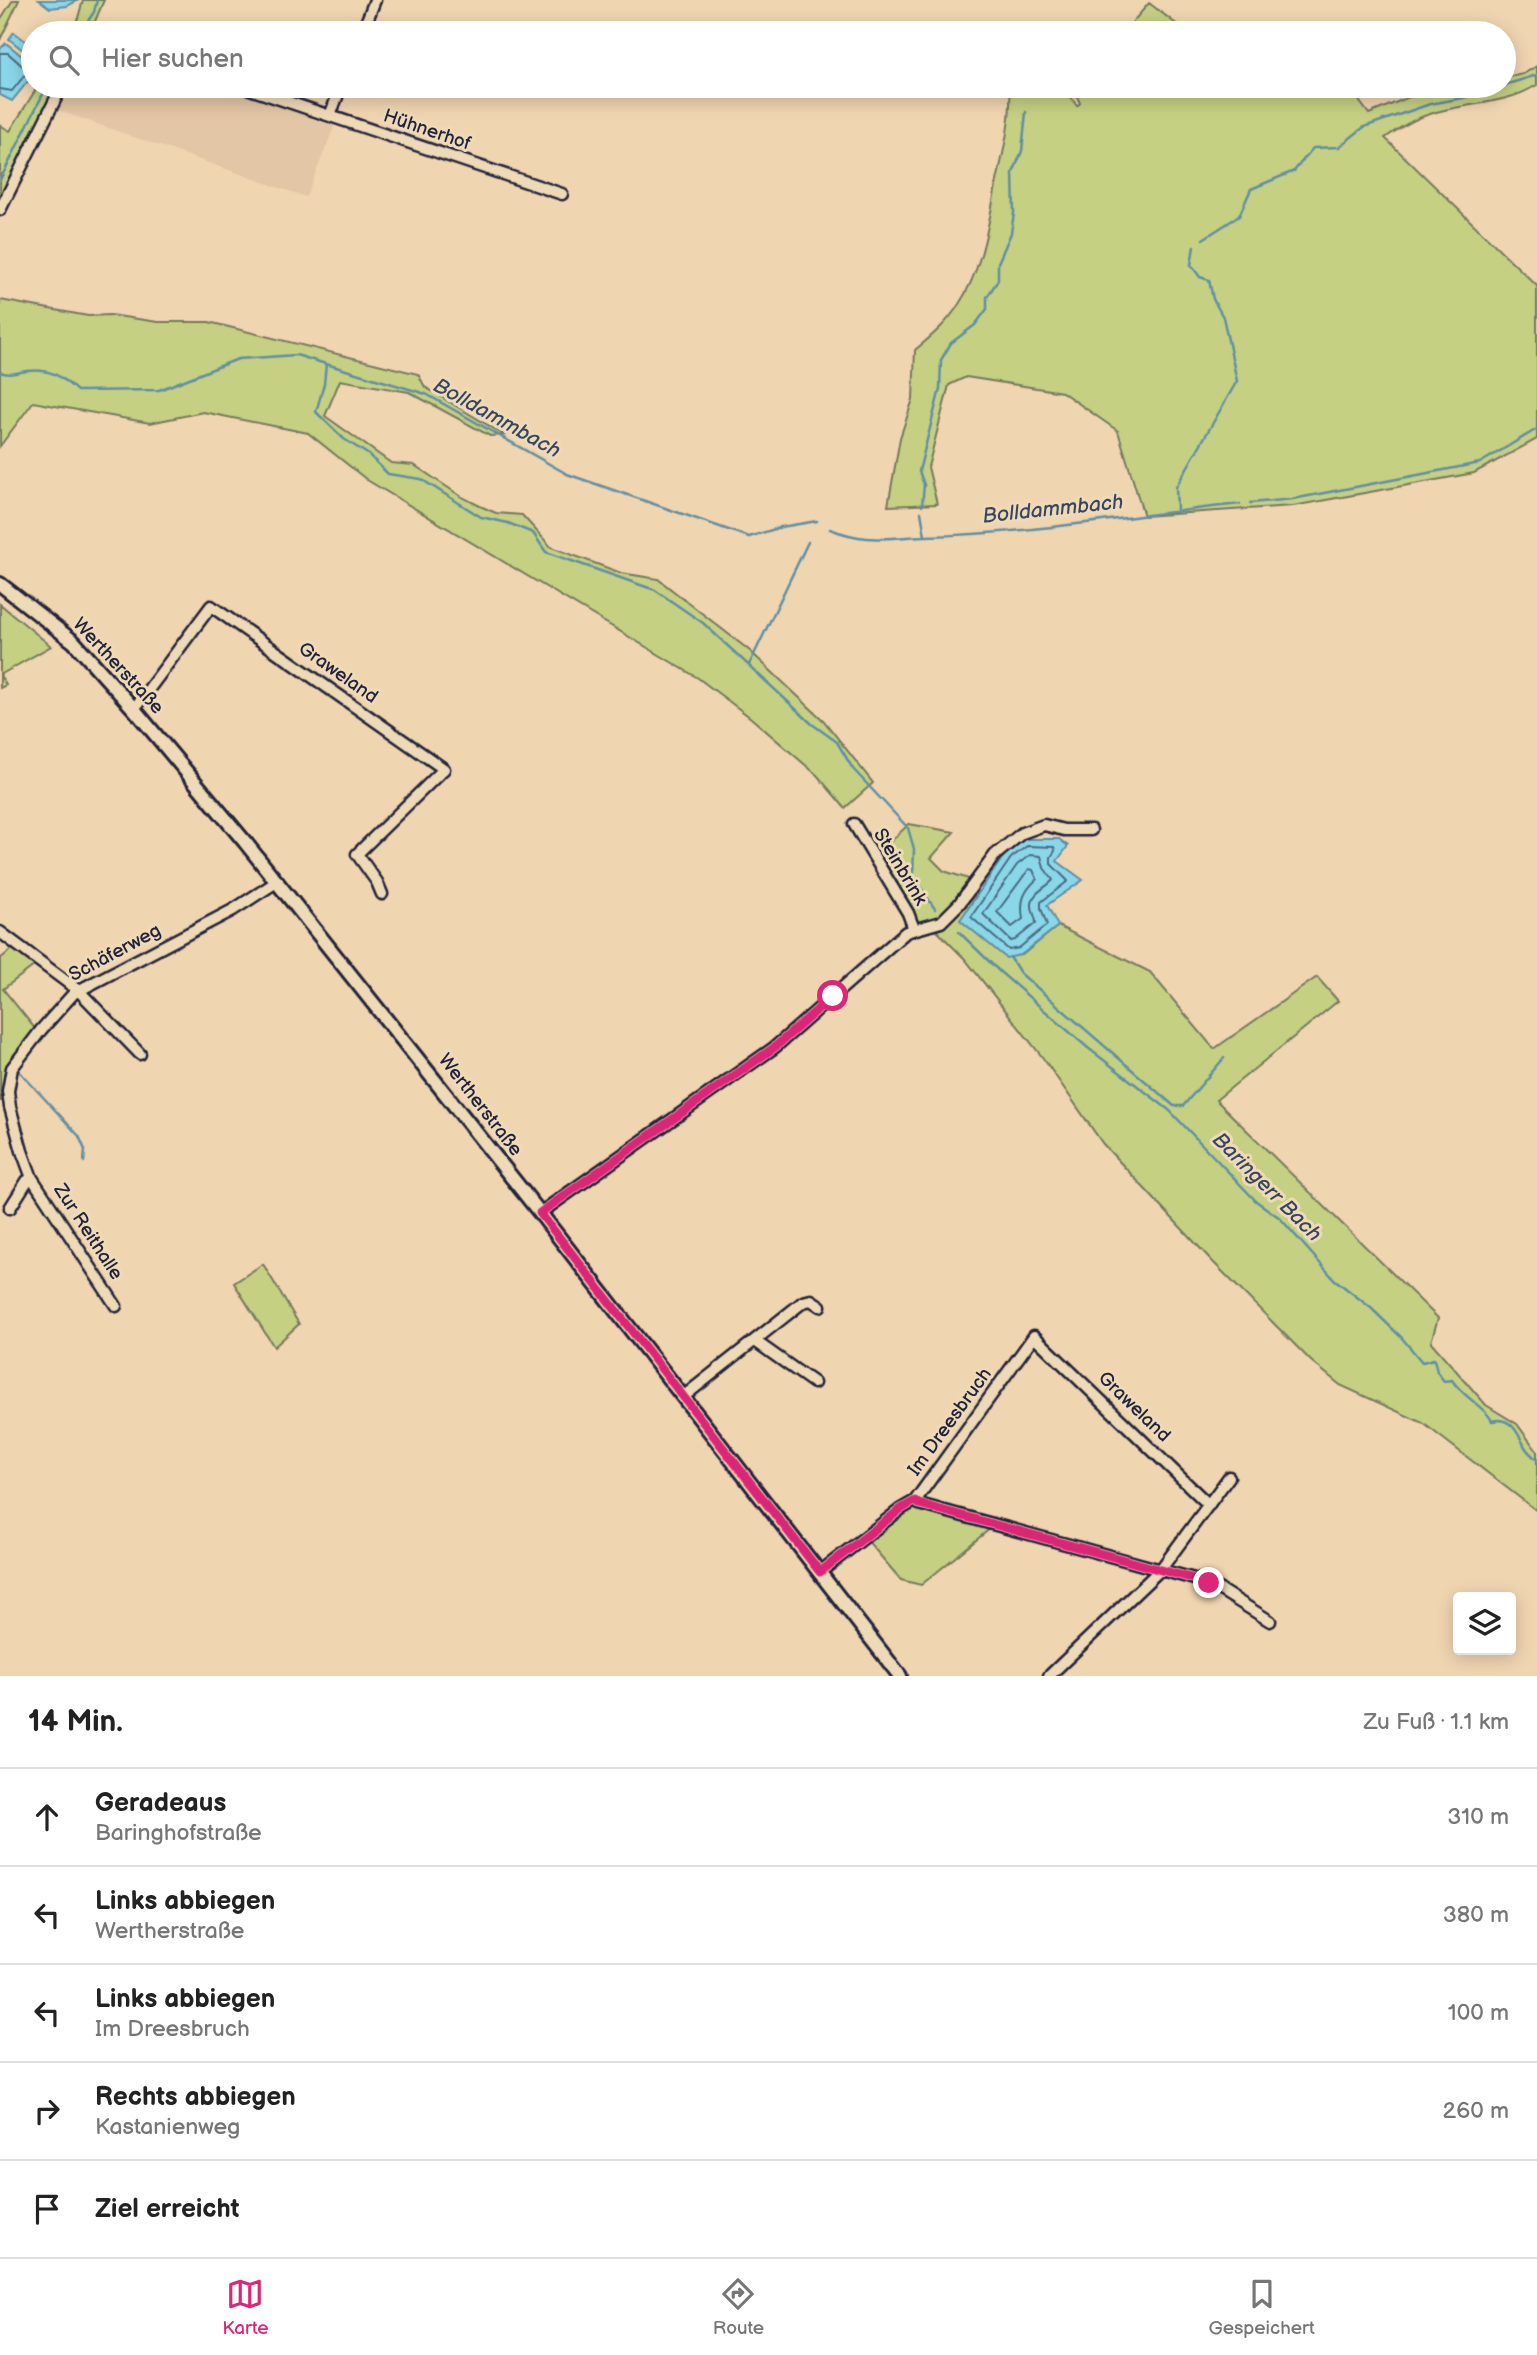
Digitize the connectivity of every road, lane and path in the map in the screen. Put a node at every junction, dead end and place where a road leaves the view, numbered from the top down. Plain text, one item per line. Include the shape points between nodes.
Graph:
1 (374, 0) edge
2 (366, 21) edge
3 (56, 98) edge
4 (277, 98) edge
5 (337, 98) edge
6 (330, 116) junction
7 (562, 194) dead end
8 (0, 210) edge
9 (0, 584) edge
10 (134, 709) junction
11 (854, 824) dead end
12 (1091, 830) dead end
13 (278, 881) junction
14 (382, 894) dead end
15 (914, 929) junction
16 (0, 932) edge
17 (79, 991) junction
18 (140, 1054) dead end
19 (32, 1178) junction
20 (10, 1208) dead end
21 (540, 1213) junction
22 (116, 1306) dead end
23 (820, 1306) dead end
24 (1034, 1336) joint
25 (755, 1341) junction
26 (814, 1383) dead end
27 (683, 1397) junction
28 (1229, 1477) dead end
29 (915, 1501) junction
30 (1209, 1505) junction
31 (1161, 1569) junction
32 (820, 1572) junction
33 (1270, 1621) dead end
34 (900, 1676) edge
35 (1049, 1676) edge

1 - 2 street
3 - 8 street
4 - 6 street, Hühnerhof
5 - 6 street
6 - 7 street, Hühnerhof
9 - 10 main road, Wertherstraße via 74,642
10 - 13 main road, Wertherstraße
10 - 14 street, Graweland via 211,606 444,769 357,854
11 - 15 street, Steinbrink
12 - 15 street via 1044,825 1022,833 995,855 941,922
13 - 17 street, Schäferweg via 233,910
13 - 21 main road, Wertherstraße
15 - 21 street via 775,1047
16 - 17 street
17 - 18 street
17 - 19 street, Schäferweg via 12,1068 10,1107
19 - 20 street
19 - 22 street, Zur Reithalle
21 - 27 main road, Wertherstraße
23 - 25 street via 811,1300 803,1302
24 - 29 street, Im Dreesbruch
24 - 30 street, Graweland
25 - 26 street
25 - 27 street
27 - 32 main road, Wertherstraße
28 - 30 street
29 - 31 street
29 - 32 street, Im Dreesbruch
30 - 31 street
31 - 33 street via 1209,1583
31 - 35 street
32 - 34 main road, Wertherstraße

